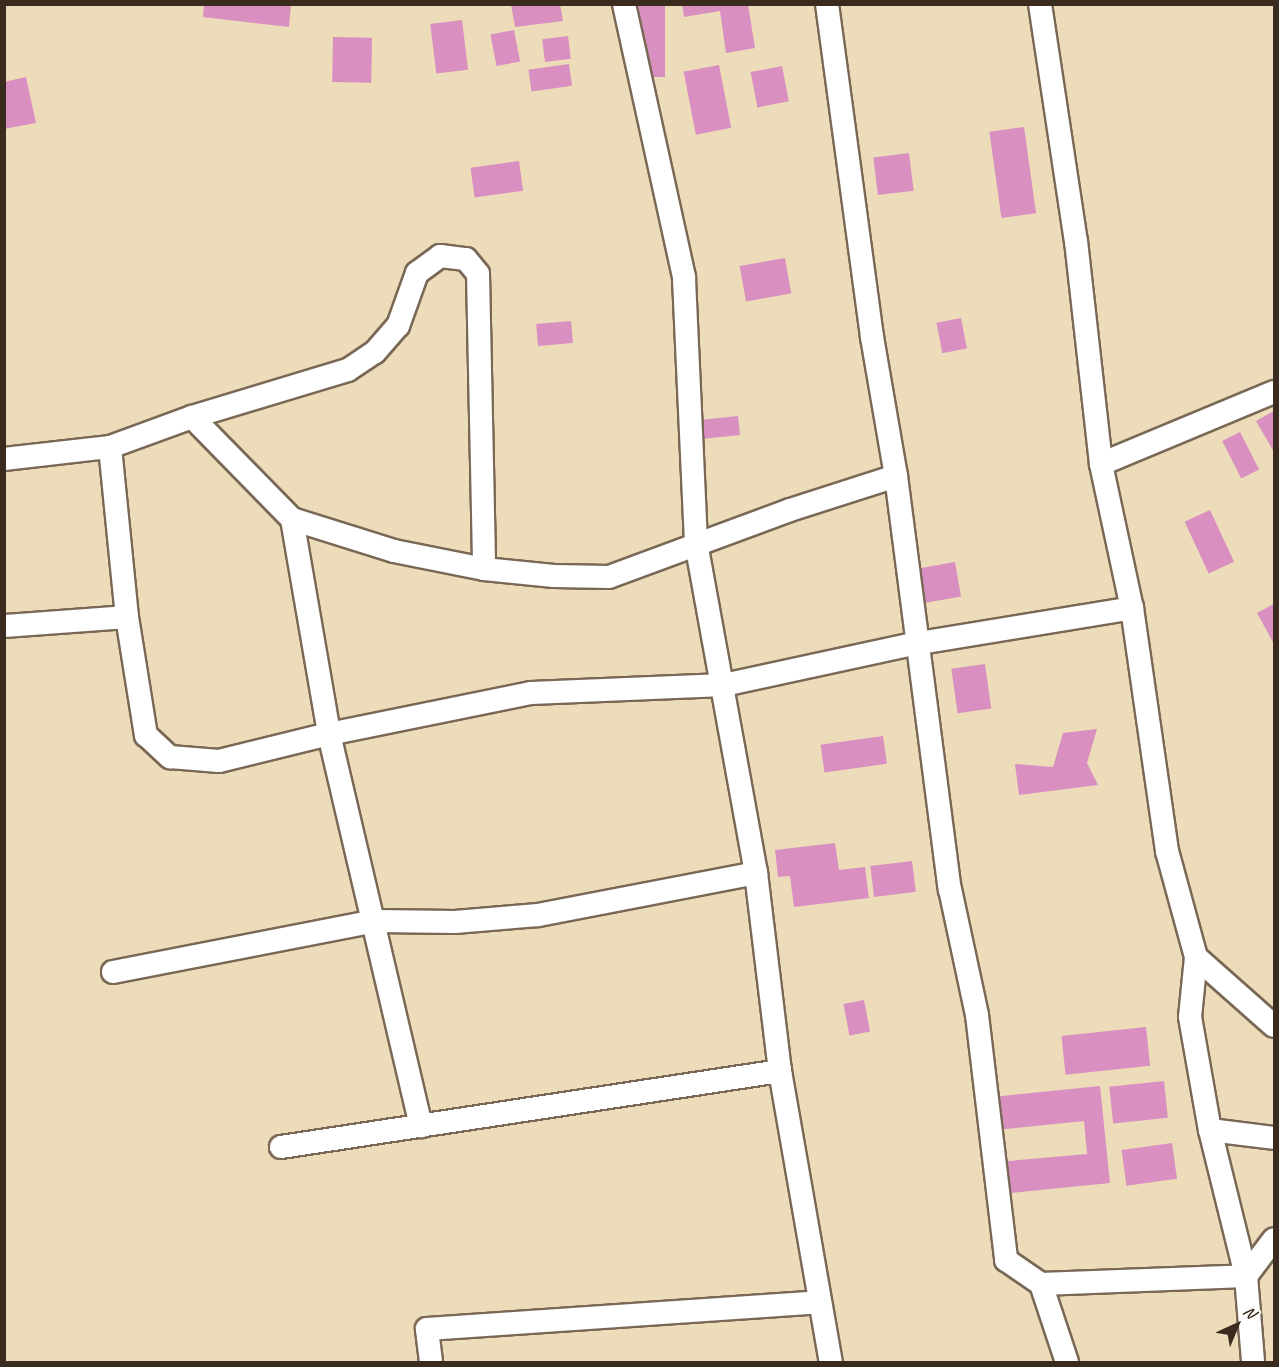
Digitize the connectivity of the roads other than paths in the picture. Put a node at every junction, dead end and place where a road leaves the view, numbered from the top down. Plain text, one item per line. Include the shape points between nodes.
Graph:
1 (624, 4) edge
2 (827, 4) edge
3 (1040, 4) edge
4 (1275, 392) edge
5 (192, 417) junction
6 (110, 447) junction
7 (4, 459) edge
8 (1101, 464) junction
9 (896, 476) junction
10 (292, 519) junction
11 (696, 543) junction
12 (484, 569) junction
13 (1132, 608) junction
14 (126, 617) junction
15 (4, 626) edge
16 (919, 643) junction
17 (724, 685) junction
18 (329, 734) junction
19 (756, 873) junction
20 (376, 921) junction
21 (1197, 957) junction
22 (113, 972) dead end
23 (1275, 1026) edge
24 (780, 1071) junction
25 (421, 1126) junction
26 (1210, 1130) junction
27 (1275, 1138) edge
28 (281, 1147) dead end
29 (1275, 1239) edge
30 (1246, 1276) junction
31 (1041, 1284) junction
32 (819, 1302) junction
33 (431, 1362) edge
34 (831, 1362) edge
35 (1067, 1362) edge
36 (1253, 1362) edge

1 - 11 street via 684,277
2 - 9 street via 872,337
3 - 8 street via 1076,241
4 - 8 street
5 - 6 street
5 - 10 street
5 - 12 street via 348,370 375,351 398,326 417,273 440,256 466,259 478,274
6 - 7 street
6 - 14 street
8 - 13 street
9 - 11 street
9 - 16 street
10 - 12 street via 394,551
10 - 18 street
11 - 12 street via 609,577
11 - 17 street
13 - 16 street
13 - 21 street via 1167,851
14 - 15 street
14 - 18 street via 146,735 170,758 219,761
16 - 17 street
16 - 31 street via 950,889 977,1015 1006,1260
17 - 18 street via 531,693
17 - 19 street
18 - 20 street
19 - 20 street via 538,915 455,922
19 - 24 street
20 - 22 street
20 - 25 street
21 - 23 street
21 - 26 street via 1190,1017
24 - 25 street
24 - 32 street
25 - 28 street
26 - 27 street
26 - 30 street
29 - 30 street
30 - 31 street
30 - 36 street
31 - 35 street
32 - 33 street via 427,1329
32 - 34 street

